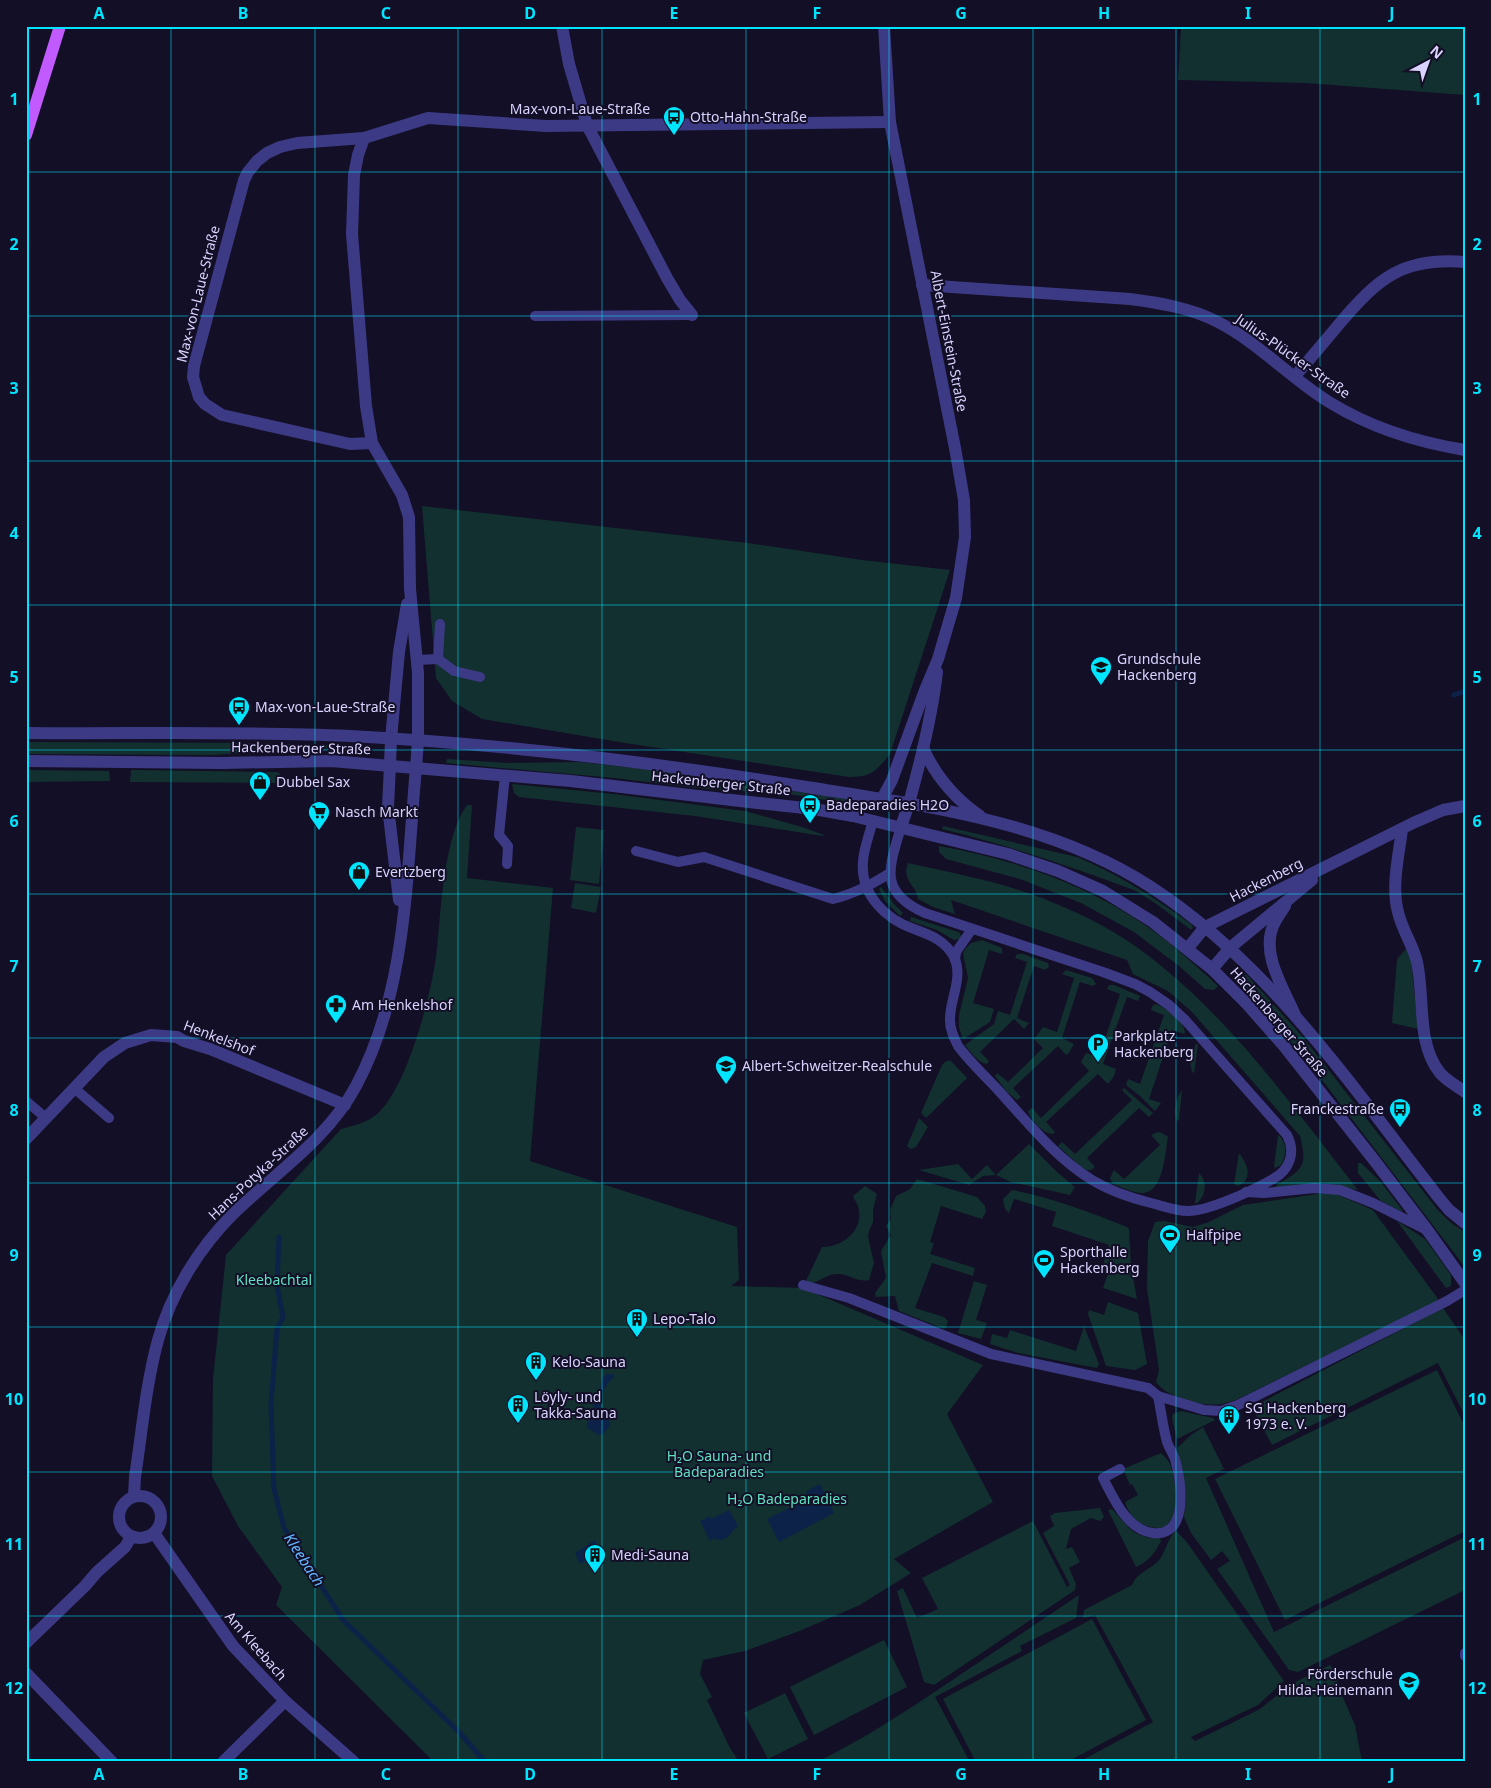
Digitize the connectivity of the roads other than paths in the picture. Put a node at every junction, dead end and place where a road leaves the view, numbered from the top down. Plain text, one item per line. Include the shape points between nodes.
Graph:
1 (60, 26) edge
2 (562, 26) edge
3 (884, 26) edge
4 (890, 122) junction
5 (587, 125) junction
6 (26, 135) edge
7 (364, 138) junction
8 (1465, 262) edge
9 (922, 285) junction
10 (692, 315) joint
11 (535, 316) dead end
12 (1295, 376) junction
13 (372, 443) junction
14 (1465, 450) edge
15 (410, 589) junction
16 (440, 624) dead end
17 (438, 659) junction
18 (938, 659) junction
19 (417, 660) junction
20 (480, 677) dead end
21 (26, 733) edge
22 (391, 740) junction
23 (418, 741) junction
24 (923, 748) junction
25 (26, 761) edge
26 (390, 765) junction
27 (416, 768) junction
28 (505, 775) junction
29 (882, 799) junction
30 (909, 804) junction
31 (1465, 806) edge
32 (984, 819) junction
33 (873, 820) junction
34 (901, 827) junction
35 (1402, 828) junction
36 (636, 851) dead end
37 (1340, 859) junction
38 (507, 864) dead end
39 (890, 873) junction
40 (866, 888) junction
41 (1292, 896) junction
42 (401, 927) junction
43 (1205, 927) junction
44 (972, 929) junction
45 (1188, 948) junction
46 (1230, 948) junction
47 (955, 960) junction
48 (1212, 969) junction
49 (1296, 1017) junction
50 (74, 1088) junction
51 (1465, 1092) edge
52 (26, 1102) edge
53 (345, 1105) junction
54 (46, 1118) junction
55 (109, 1118) dead end
56 (26, 1139) edge
57 (1245, 1192) junction
58 (1465, 1222) edge
59 (1428, 1231) junction
60 (1465, 1283) edge
61 (804, 1285) dead end
62 (1465, 1290) edge
63 (1158, 1396) junction
64 (1120, 1469) dead end
65 (134, 1496) junction
66 (154, 1533) junction
67 (131, 1537) junction
68 (26, 1643) edge
69 (26, 1673) edge
70 (285, 1702) junction
71 (112, 1762) edge
72 (223, 1762) edge
73 (354, 1762) edge

1 - 6 main road
2 - 5 street via 568,64
3 - 4 street, Albert-Einstein-Straße
4 - 5 street, Max-von-Laue-Straße
4 - 9 street, Albert-Einstein-Straße
5 - 7 street, Max-von-Laue-Straße via 546,126 428,118
5 - 10 street via 667,278
7 - 13 street via 354,175 352,234
7 - 13 street, Max-von-Laue-Straße via 280,147 267,153 248,172 207,314 193,377 198,397 222,415 350,444
8 - 12 street via 1426,262 1408,266 1385,278 1367,292
9 - 12 street, Julius-Plücker-Straße via 1130,298 1165,304 1218,322
9 - 18 street, Albert-Einstein-Straße via 965,512 964,550 956,598
10 - 11 lane
12 - 14 street, Julius-Plücker-Straße via 1322,397 1362,420 1404,437
13 - 15 street via 406,502 410,532
15 - 19 street
15 - 22 street via 399,652
16 - 17 lane
17 - 19 lane
17 - 20 lane via 454,671
18 - 24 street, Albert-Einstein-Straße
18 - 29 street, Albert-Einstein-Straße
19 - 23 street
21 - 22 street, Hackenberger Straße via 277,734
22 - 23 street, Hackenberger Straße
22 - 26 street, Hans-Potyka-Straße
23 - 27 street, Hans-Potyka-Straße
23 - 29 street, Hackenberger Straße via 578,754
24 - 30 street, Albert-Einstein-Straße
24 - 32 street via 939,779
25 - 26 street, Hackenberger Straße via 331,761
26 - 27 street, Hackenberger Straße
26 - 42 street, Hans-Potyka-Straße via 388,807
27 - 28 street, Hackenberger Straße
27 - 42 street, Hans-Potyka-Straße
28 - 33 street, Hackenberger Straße via 814,809
28 - 38 lane via 499,835 508,846
29 - 30 street, Hackenberger Straße
29 - 33 street, Albert-Einstein-Straße
30 - 32 street, Hackenberger Straße
30 - 34 street, Albert-Einstein-Straße
31 - 35 street, Hackenberg via 1443,810
32 - 43 street, Hackenberger Straße via 1101,859 1149,885
33 - 34 street, Hackenberger Straße
33 - 40 lane via 863,861
34 - 39 lane
34 - 45 street, Hackenberger Straße via 1008,854 1075,878 1136,910
35 - 37 street, Hackenberg
35 - 51 street via 1396,899 1398,913 1417,962 1430,1056 1441,1074
36 - 40 lane via 678,862 704,857 832,899
37 - 41 street, Hackenberg
37 - 43 street, Hackenberg
39 - 40 lane
39 - 44 lane via 898,896 908,905
40 - 47 lane via 887,915 937,938 946,945
41 - 46 street, Hackenberg
41 - 49 street, Hackenberg via 1273,927 1270,951
42 - 53 street, Hans-Potyka-Straße via 399,958 383,1022
43 - 45 street
43 - 46 street, Hackenberger Straße
44 - 47 lane via 956,952
44 - 57 lane via 1135,984 1169,1005 1186,1021 1287,1135 1291,1144 1292,1155 1287,1168 1273,1179
45 - 48 street, Hackenberger Straße
46 - 48 street, Hackenberg
46 - 49 street, Hackenberger Straße
47 - 57 lane via 956,986 950,1018 958,1046 1075,1169 1113,1191 1187,1212 1201,1210
48 - 59 street, Hackenberger Straße via 1284,1046
49 - 58 street, Hackenberger Straße via 1439,1198
50 - 53 street, Henkelshof via 113,1050 125,1043 160,1034 177,1036 184,1042 210,1049
50 - 54 street, Henkelshof
50 - 55 lane
52 - 54 lane
53 - 65 street, Hans-Potyka-Straße via 303,1153 225,1223 185,1278 158,1339
54 - 56 street, Henkelshof
57 - 59 lane via 1314,1188 1340,1190
59 - 60 street, Hackenberger Straße
61 - 63 lane via 849,1298 991,1354 1148,1388
62 - 63 lane via 1238,1406 1221,1411 1204,1410
63 - 64 lane via 1168,1445 1179,1477 1180,1511 1177,1522 1163,1533 1139,1530 1113,1496 1104,1478
65 - 66 street via 150,1498 161,1511 162,1519
65 - 67 street via 122,1505 118,1519
66 - 67 street via 143,1539
66 - 70 street, Am Kleebach via 233,1646
67 - 68 street via 125,1547
69 - 71 street
70 - 72 street
70 - 73 street, Am Kleebach

